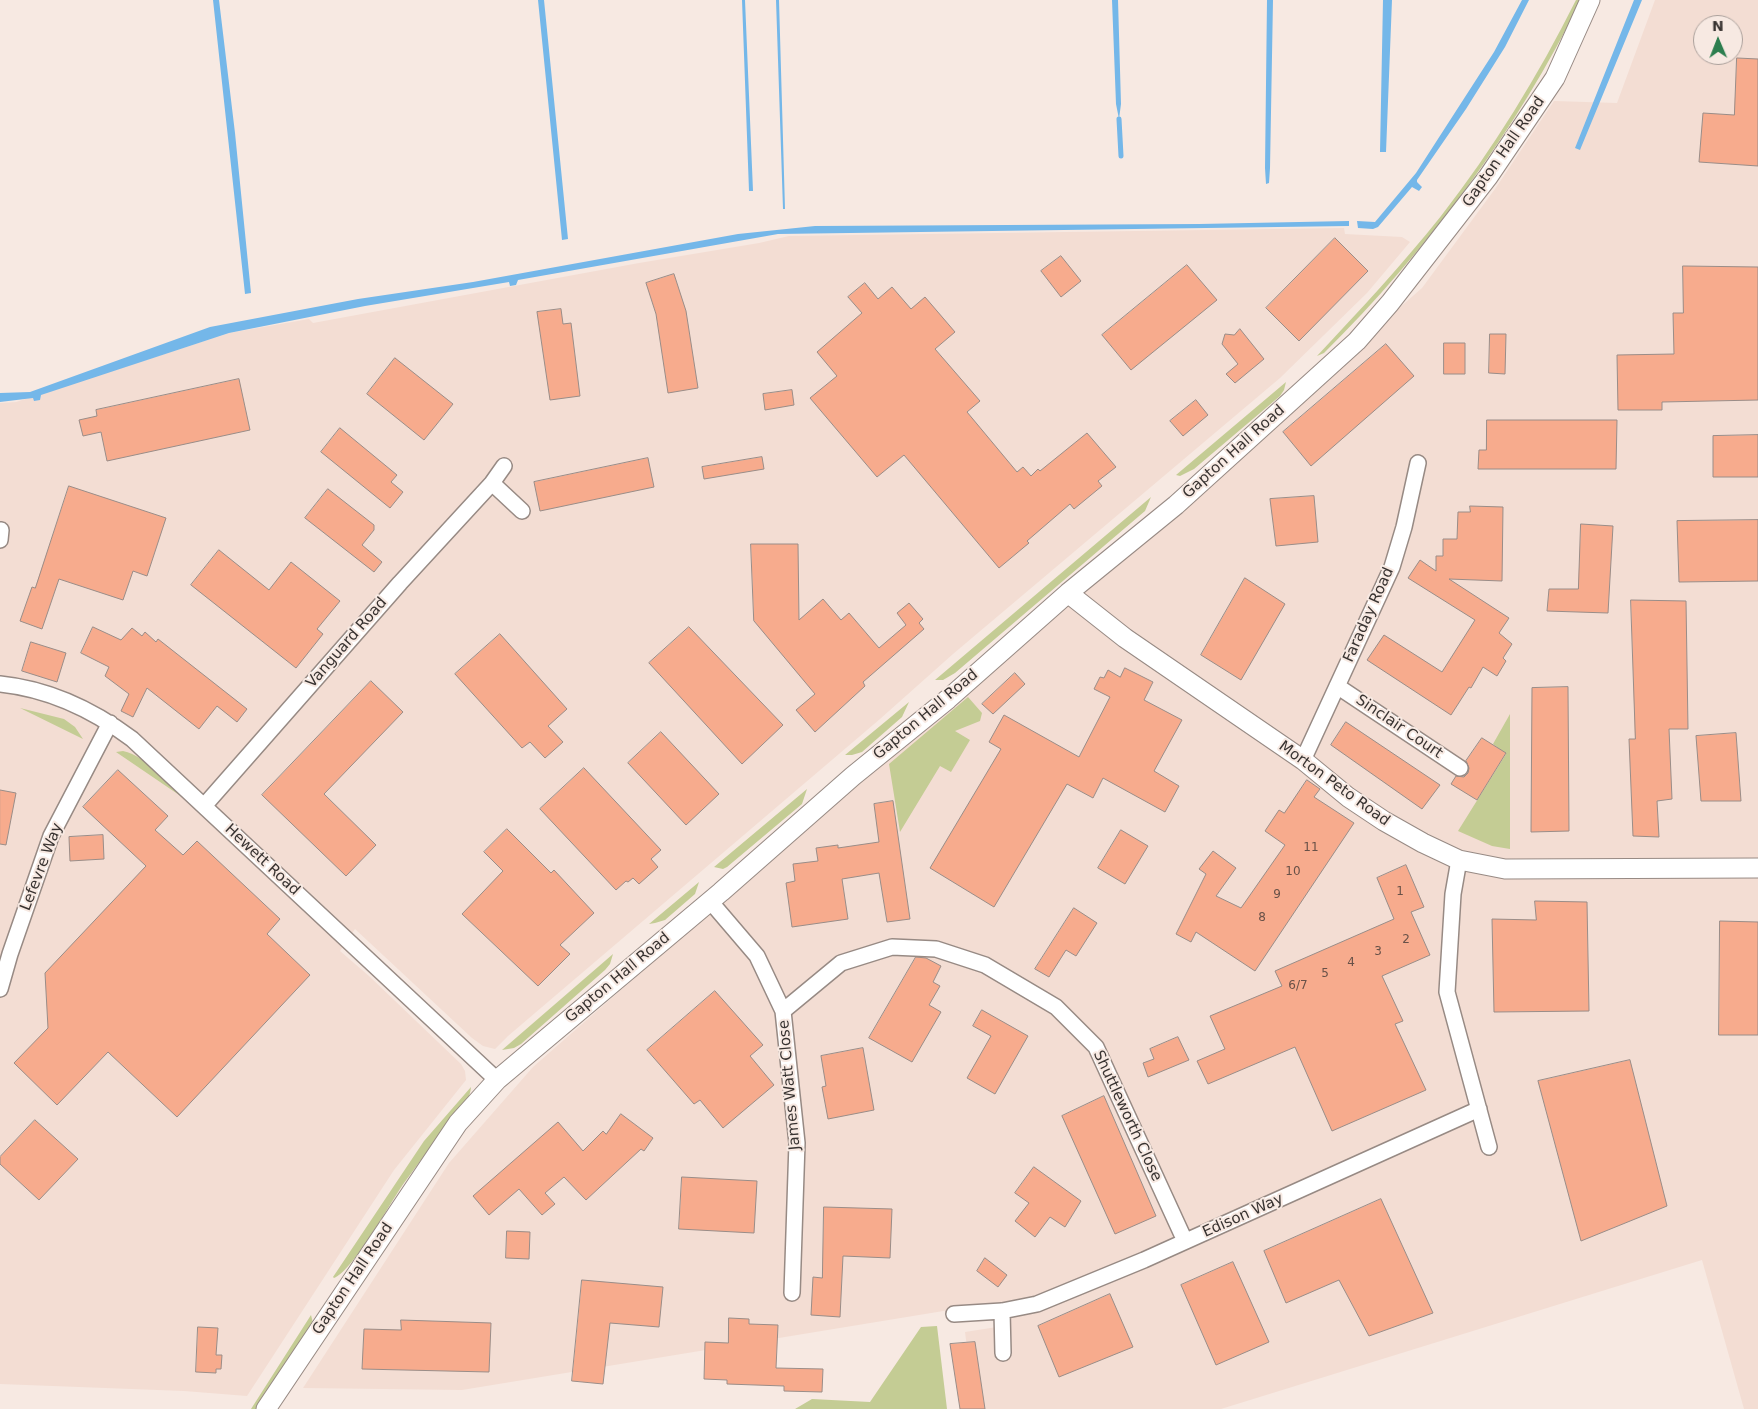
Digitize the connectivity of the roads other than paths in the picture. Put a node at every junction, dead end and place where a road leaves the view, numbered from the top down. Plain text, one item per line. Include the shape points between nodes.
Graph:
1 (1590, 0) edge
2 (1418, 464) dead end
3 (504, 466) dead end
4 (492, 482) junction
5 (522, 511) dead end
6 (1068, 593) junction
7 (0, 684) edge
8 (1337, 686) junction
9 (110, 723) junction
10 (1302, 760) junction
11 (1460, 768) dead end
12 (204, 806) junction
13 (1459, 860) junction
14 (1758, 868) edge
15 (710, 901) junction
16 (0, 989) edge
17 (783, 1011) junction
18 (497, 1080) junction
19 (1479, 1109) junction
20 (1489, 1147) dead end
21 (1185, 1241) junction
22 (792, 1293) dead end
23 (1002, 1311) junction
24 (954, 1314) dead end
25 (1003, 1353) dead end
26 (266, 1409) edge

1 - 6 street, Gapton Hall Road via 1555,78 1488,177 1390,303 1357,340 1183,498
2 - 8 street, Faraday Road via 1392,567
3 - 4 street, Vanguard Road
4 - 5 street
4 - 12 street, Vanguard Road
6 - 10 street, Morton Peto Road via 1125,638
6 - 15 street, Gapton Hall Road
7 - 9 street, Hewett Road via 32,688 55,696
8 - 10 street, Faraday Road
8 - 11 street, Sinclair Court
9 - 12 street, Hewett Road via 132,739
9 - 16 street, Lefevre Way via 51,836
10 - 13 street, Morton Peto Road via 1384,821
12 - 18 street, Hewett Road
13 - 14 street, Morton Peto Road via 1506,869
13 - 19 street via 1453,894 1447,992
15 - 17 street, James Watt Close via 757,956
15 - 18 street, Gapton Hall Road
17 - 21 street, Shuttleworth Close via 841,963 892,947 936,949 985,965 1056,1007 1096,1047
17 - 22 street, James Watt Close via 797,1143
18 - 26 street, Gapton Hall Road via 458,1123
19 - 20 street
19 - 21 street, Edison Way
21 - 23 street, Edison Way via 1037,1304
23 - 24 street, Edison Way
23 - 25 street

